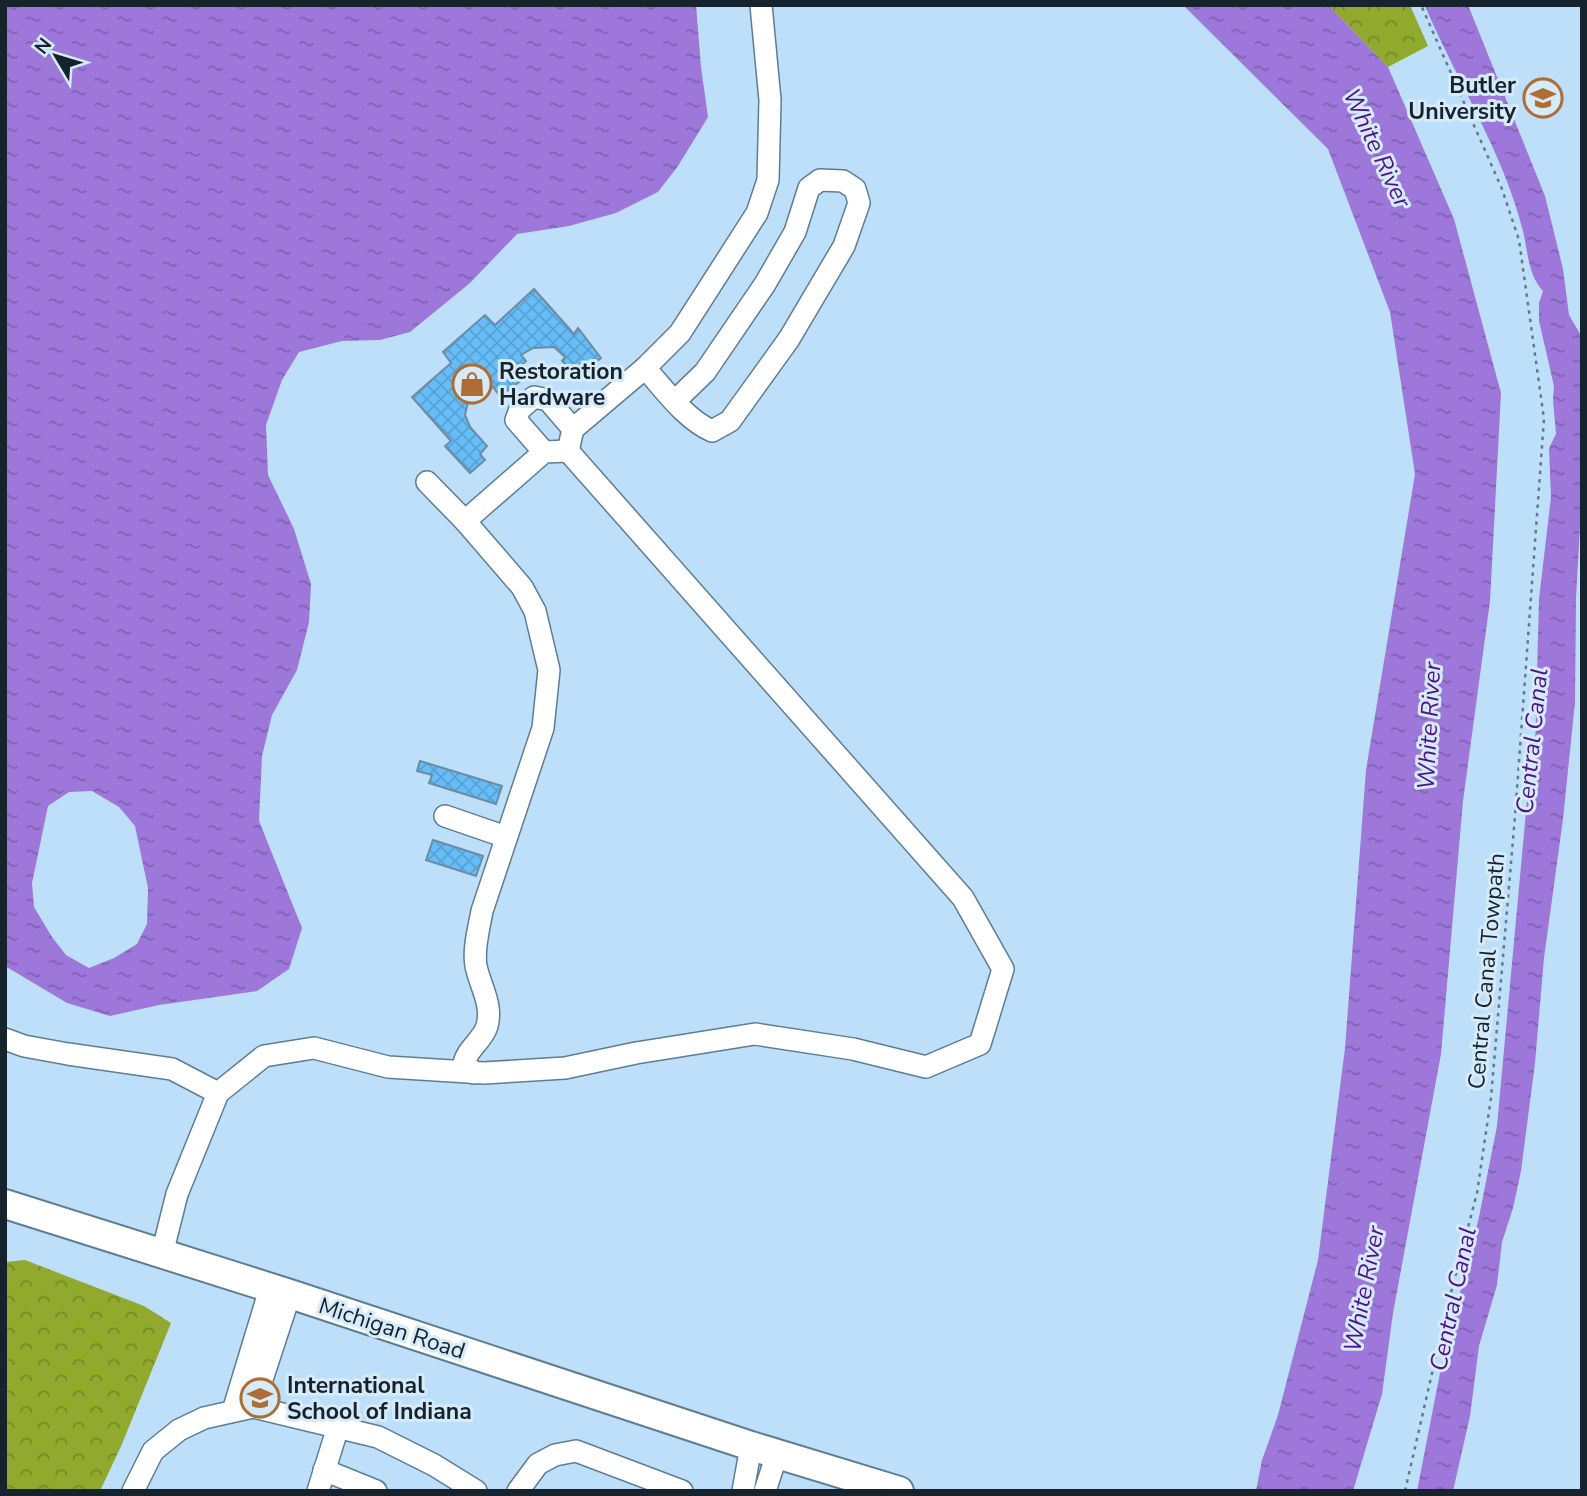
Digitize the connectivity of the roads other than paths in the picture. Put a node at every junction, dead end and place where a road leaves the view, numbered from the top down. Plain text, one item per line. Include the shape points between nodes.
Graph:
1 (761, 5) edge
2 (645, 368) junction
3 (675, 401) junction
4 (573, 429) junction
5 (568, 451) junction
6 (544, 452) junction
7 (426, 482) dead end
8 (465, 522) junction
9 (445, 816) dead end
10 (506, 836) junction
11 (5, 1039) edge
12 (469, 1065) junction
13 (218, 1093) junction
14 (5, 1204) edge
15 (162, 1254) junction
16 (280, 1292) junction
17 (243, 1409) junction
18 (338, 1427) junction
19 (751, 1446) junction
20 (778, 1454) junction
21 (321, 1481) edge
22 (471, 1490) edge
23 (133, 1491) edge
24 (376, 1491) edge
25 (518, 1491) edge
26 (681, 1491) edge
27 (743, 1491) edge
28 (765, 1491) edge
29 (899, 1491) edge

1 - 2 lane via 770,100 765,191 757,213 680,333
2 - 3 lane
2 - 4 lane
3 - 3 lane via 700,426 712,431 730,421 789,339 844,246 859,203 855,189 843,181 820,180 810,188 795,232 765,284 705,372
4 - 5 lane
4 - 6 lane via 548,400 534,397 520,408 516,420
5 - 6 lane
5 - 12 lane via 963,898 1003,969 980,1044 926,1067 853,1049 755,1034 565,1068
6 - 8 lane
7 - 8 lane
8 - 10 lane via 522,587 535,611 549,670 543,728
9 - 10 lane
10 - 12 lane via 477,939 476,966 488,1005 487,1025
11 - 13 lane via 68,1054 172,1069
12 - 13 lane via 436,1070 388,1066 314,1048 264,1056
13 - 15 lane via 177,1194
14 - 15 main road, Michigan Road
15 - 16 main road, Michigan Road
16 - 17 lane
16 - 19 main road, Michigan Road
17 - 18 lane
17 - 23 lane via 204,1418 179,1430 153,1451
18 - 21 lane
18 - 22 lane via 378,1437
19 - 20 main road, Michigan Road
19 - 27 lane
20 - 28 lane
20 - 29 main road, Michigan Road
21 - 24 lane
25 - 26 lane via 538,1464 576,1451

